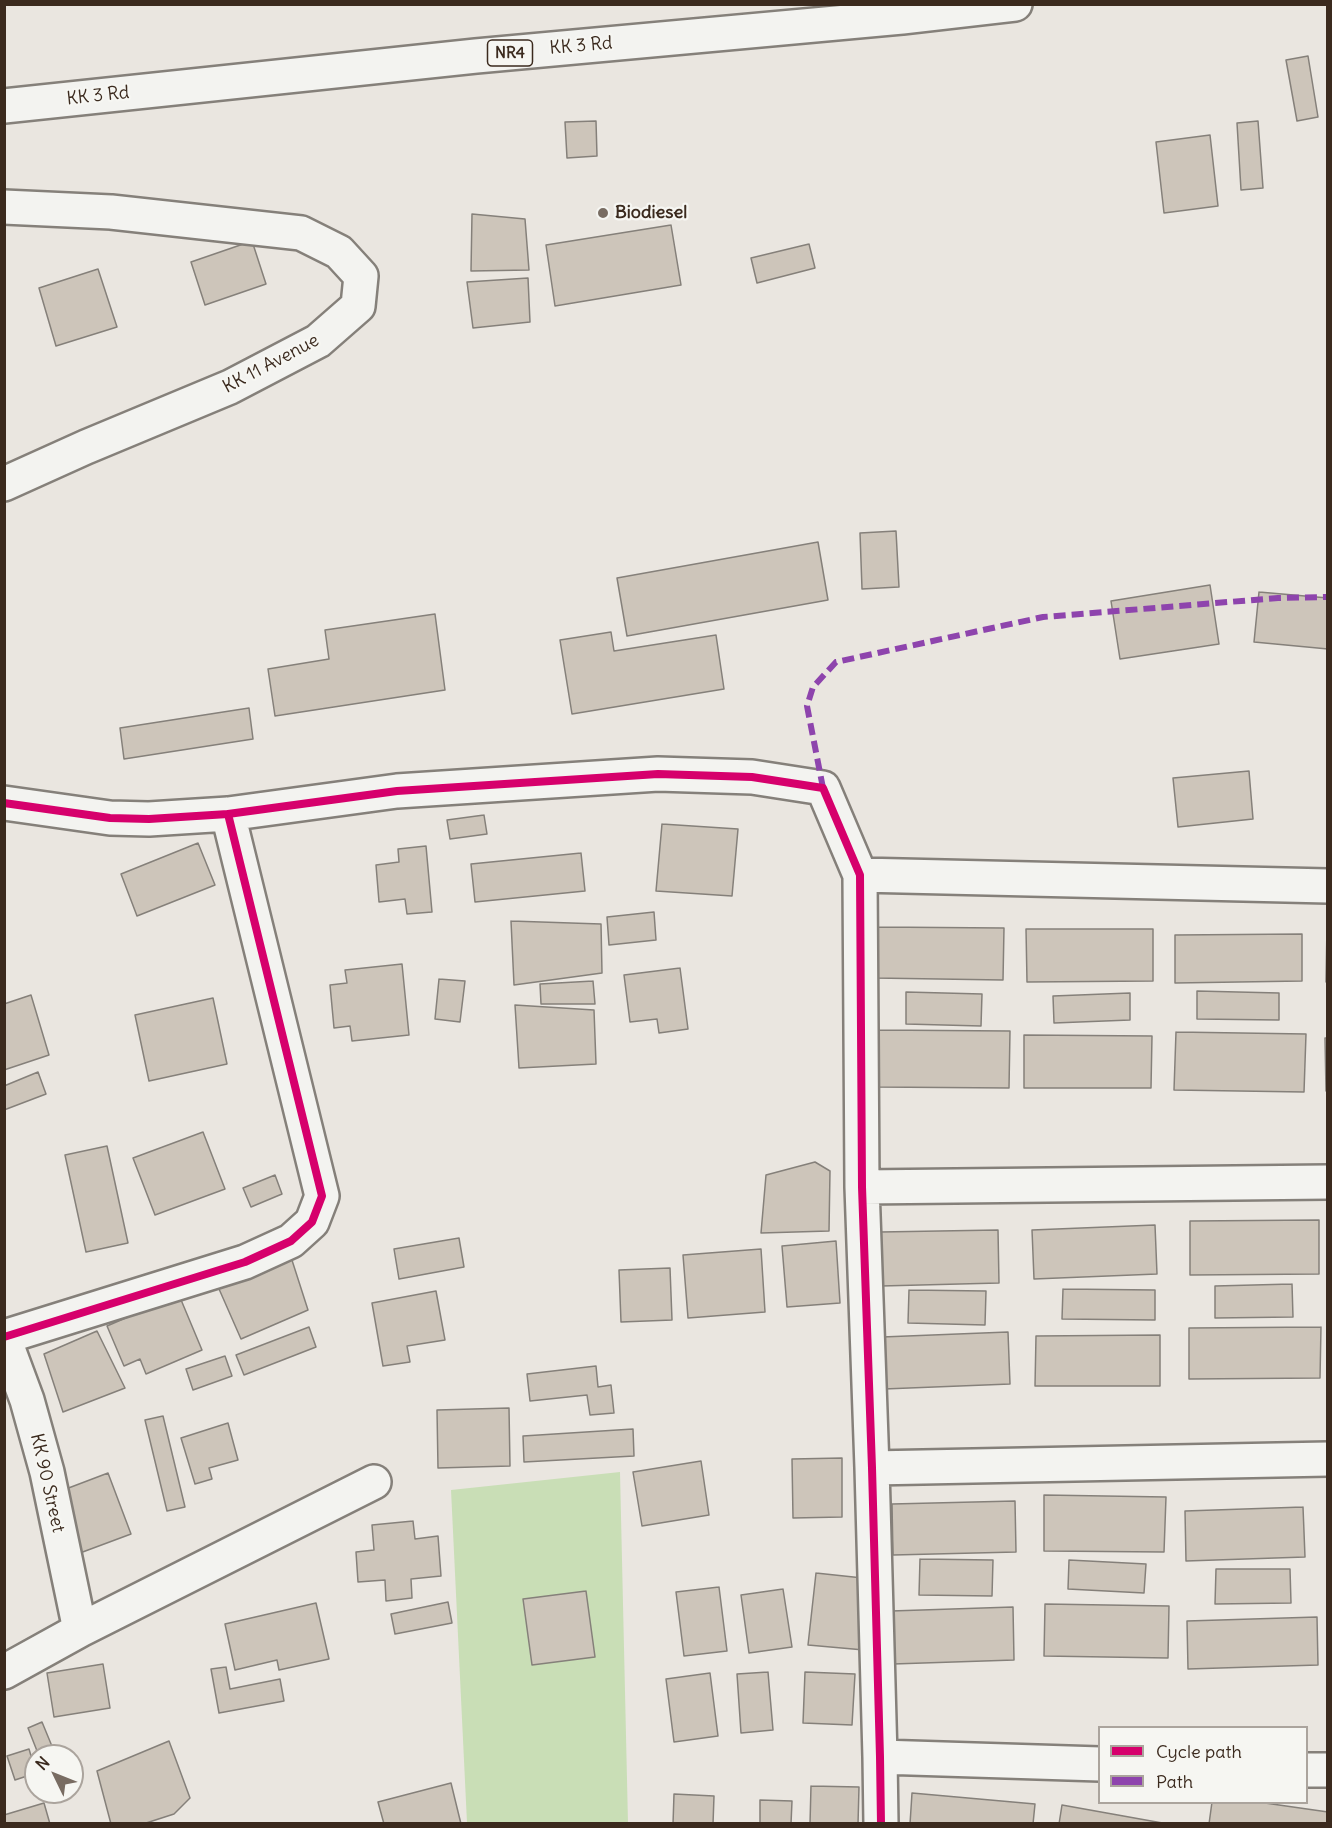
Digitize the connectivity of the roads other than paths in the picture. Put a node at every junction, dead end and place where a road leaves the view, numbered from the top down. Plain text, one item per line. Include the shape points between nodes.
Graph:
1 (1015, 4) edge
2 (4, 106) edge
3 (4, 207) edge
4 (4, 484) edge
5 (4, 803) edge
6 (228, 814) junction
7 (860, 874) junction
8 (1328, 886) edge
9 (1328, 1182) edge
10 (862, 1187) junction
11 (4, 1337) edge
12 (1328, 1460) edge
13 (872, 1467) junction
14 (374, 1482) dead end
15 (80, 1630) junction
16 (4, 1672) edge
17 (880, 1757) junction
18 (1098, 1764) edge
19 (1308, 1770) edge
20 (1328, 1770) edge
21 (881, 1824) edge

1 - 2 main road, KK 3 Rd / NR4
3 - 4 main road, KK 11 Avenue via 111,212 301,233 339,252 361,276 358,306 318,341 230,387
5 - 6 main road via 110,818
6 - 7 main road via 397,791 658,774 752,777 823,788
6 - 11 main road via 322,1196 312,1222 291,1241 245,1262
7 - 8 main road
7 - 10 main road
9 - 10 main road
10 - 13 main road
11 - 15 main road, KK 90 Street via 47,1472
12 - 13 main road
13 - 17 main road
14 - 15 main road
15 - 16 main road
17 - 18 main road
17 - 21 main road
19 - 20 main road

